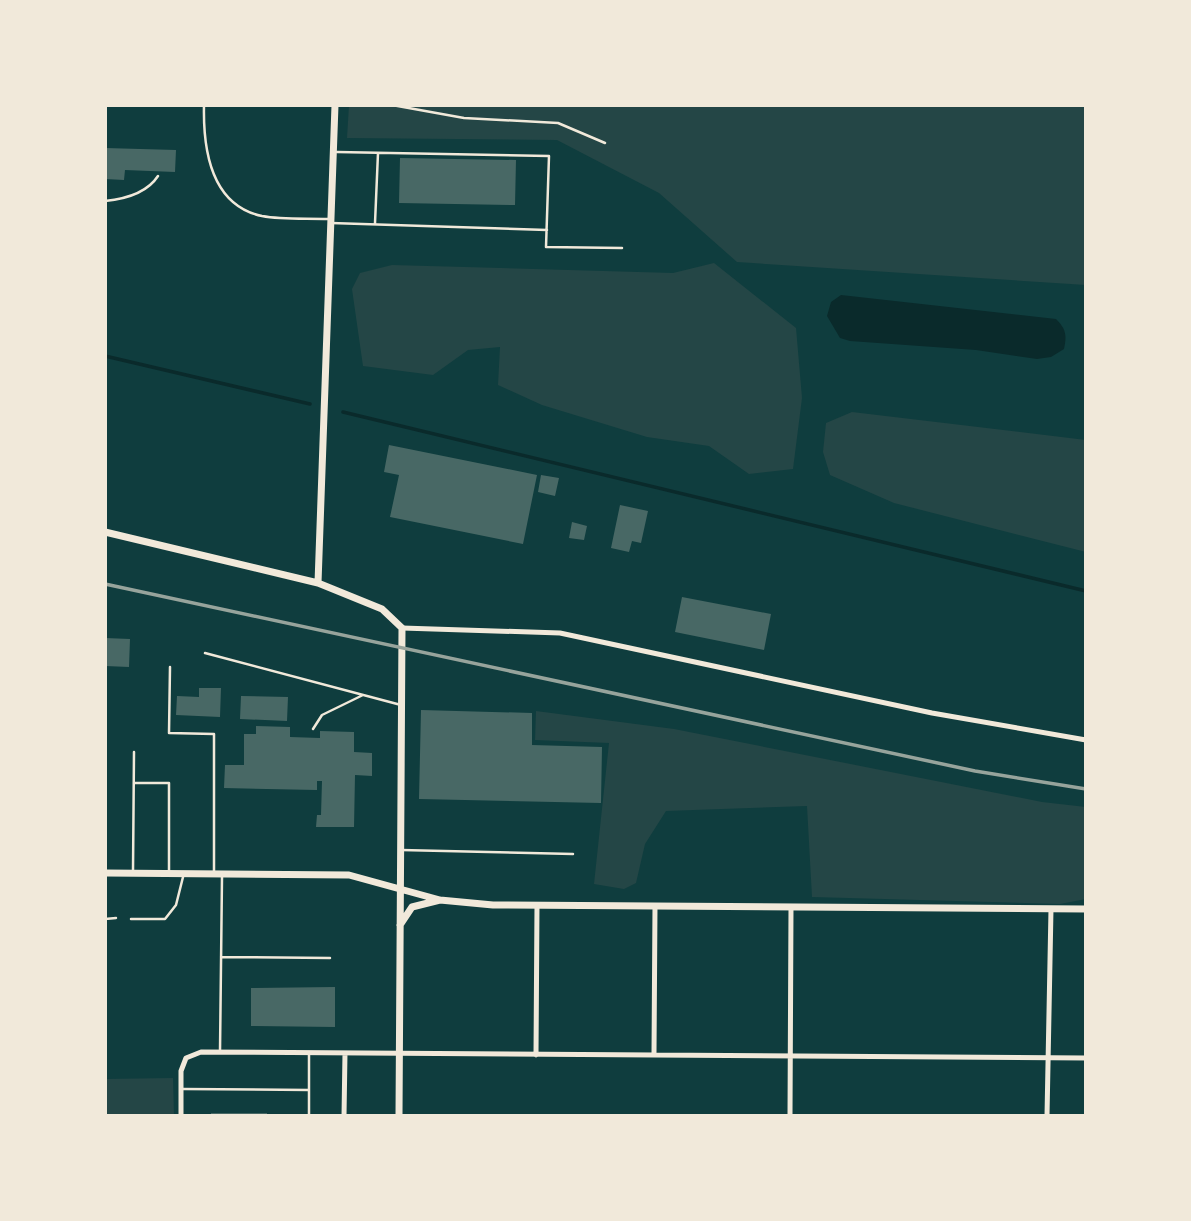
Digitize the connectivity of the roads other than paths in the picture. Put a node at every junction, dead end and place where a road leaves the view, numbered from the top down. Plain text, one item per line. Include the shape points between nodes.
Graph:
1 (204, 105) edge
2 (335, 105) edge
3 (392, 105) edge
4 (606, 143) dead end
5 (333, 152) junction
6 (378, 153) junction
7 (158, 176) dead end
8 (105, 201) edge
9 (331, 221) junction
10 (374, 224) junction
11 (547, 230) junction
12 (622, 248) dead end
13 (105, 532) edge
14 (318, 583) junction
15 (402, 628) junction
16 (205, 653) dead end
17 (170, 667) dead end
18 (363, 695) junction
19 (402, 705) junction
20 (313, 729) dead end
21 (1086, 740) edge
22 (134, 752) dead end
23 (134, 783) junction
24 (400, 850) junction
25 (573, 854) dead end
26 (105, 873) edge
27 (133, 873) junction
28 (169, 873) junction
29 (184, 873) junction
30 (218, 874) junction
31 (400, 887) junction
32 (440, 900) junction
33 (537, 905) junction
34 (655, 906) junction
35 (791, 907) junction
36 (1051, 909) junction
37 (1086, 909) edge
38 (116, 918) dead end
39 (105, 919) edge
40 (131, 919) dead end
41 (400, 926) junction
42 (221, 957) junction
43 (330, 958) dead end
44 (220, 1052) junction
45 (309, 1052) junction
46 (345, 1052) junction
47 (399, 1054) junction
48 (654, 1054) junction
49 (536, 1055) junction
50 (790, 1055) junction
51 (1049, 1058) junction
52 (1086, 1058) edge
53 (181, 1089) junction
54 (309, 1090) junction
55 (181, 1116) edge
56 (309, 1116) edge
57 (344, 1116) edge
58 (398, 1116) edge
59 (790, 1116) edge
60 (1047, 1116) edge

1 - 9 lane via 206,153 221,188 233,202 263,216
2 - 5 street
3 - 4 lane via 464,118 558,123
5 - 6 lane
5 - 9 street
6 - 10 lane
6 - 11 lane via 549,156
7 - 8 lane via 151,187 121,200
9 - 10 lane
9 - 14 street
10 - 11 lane
11 - 12 lane via 546,247
13 - 14 street
14 - 15 street via 382,609
15 - 19 street
15 - 21 street via 559,633 932,713
16 - 18 lane
17 - 30 lane via 169,733 214,734
18 - 19 lane
18 - 20 lane via 322,715
19 - 24 street
22 - 23 lane
23 - 27 lane
23 - 28 lane via 169,783
24 - 25 lane
24 - 31 street
26 - 27 street
27 - 28 street
28 - 29 street
29 - 30 street
29 - 40 lane via 169,916
30 - 31 street via 349,875
30 - 42 lane
31 - 32 street
31 - 41 street
32 - 33 street
32 - 41 street via 412,907
33 - 34 street
33 - 49 street
34 - 35 street
34 - 48 street
35 - 36 street
35 - 50 street
36 - 37 street
36 - 51 street
38 - 39 lane
41 - 47 street
42 - 43 lane
42 - 44 lane
44 - 45 street
44 - 53 street via 186,1058
45 - 46 street
45 - 54 lane
46 - 47 street
46 - 57 street
47 - 49 street
47 - 58 street
48 - 49 street
48 - 50 street
50 - 51 street
50 - 59 street
51 - 52 street
51 - 60 street
53 - 54 lane
53 - 55 street
54 - 56 lane

